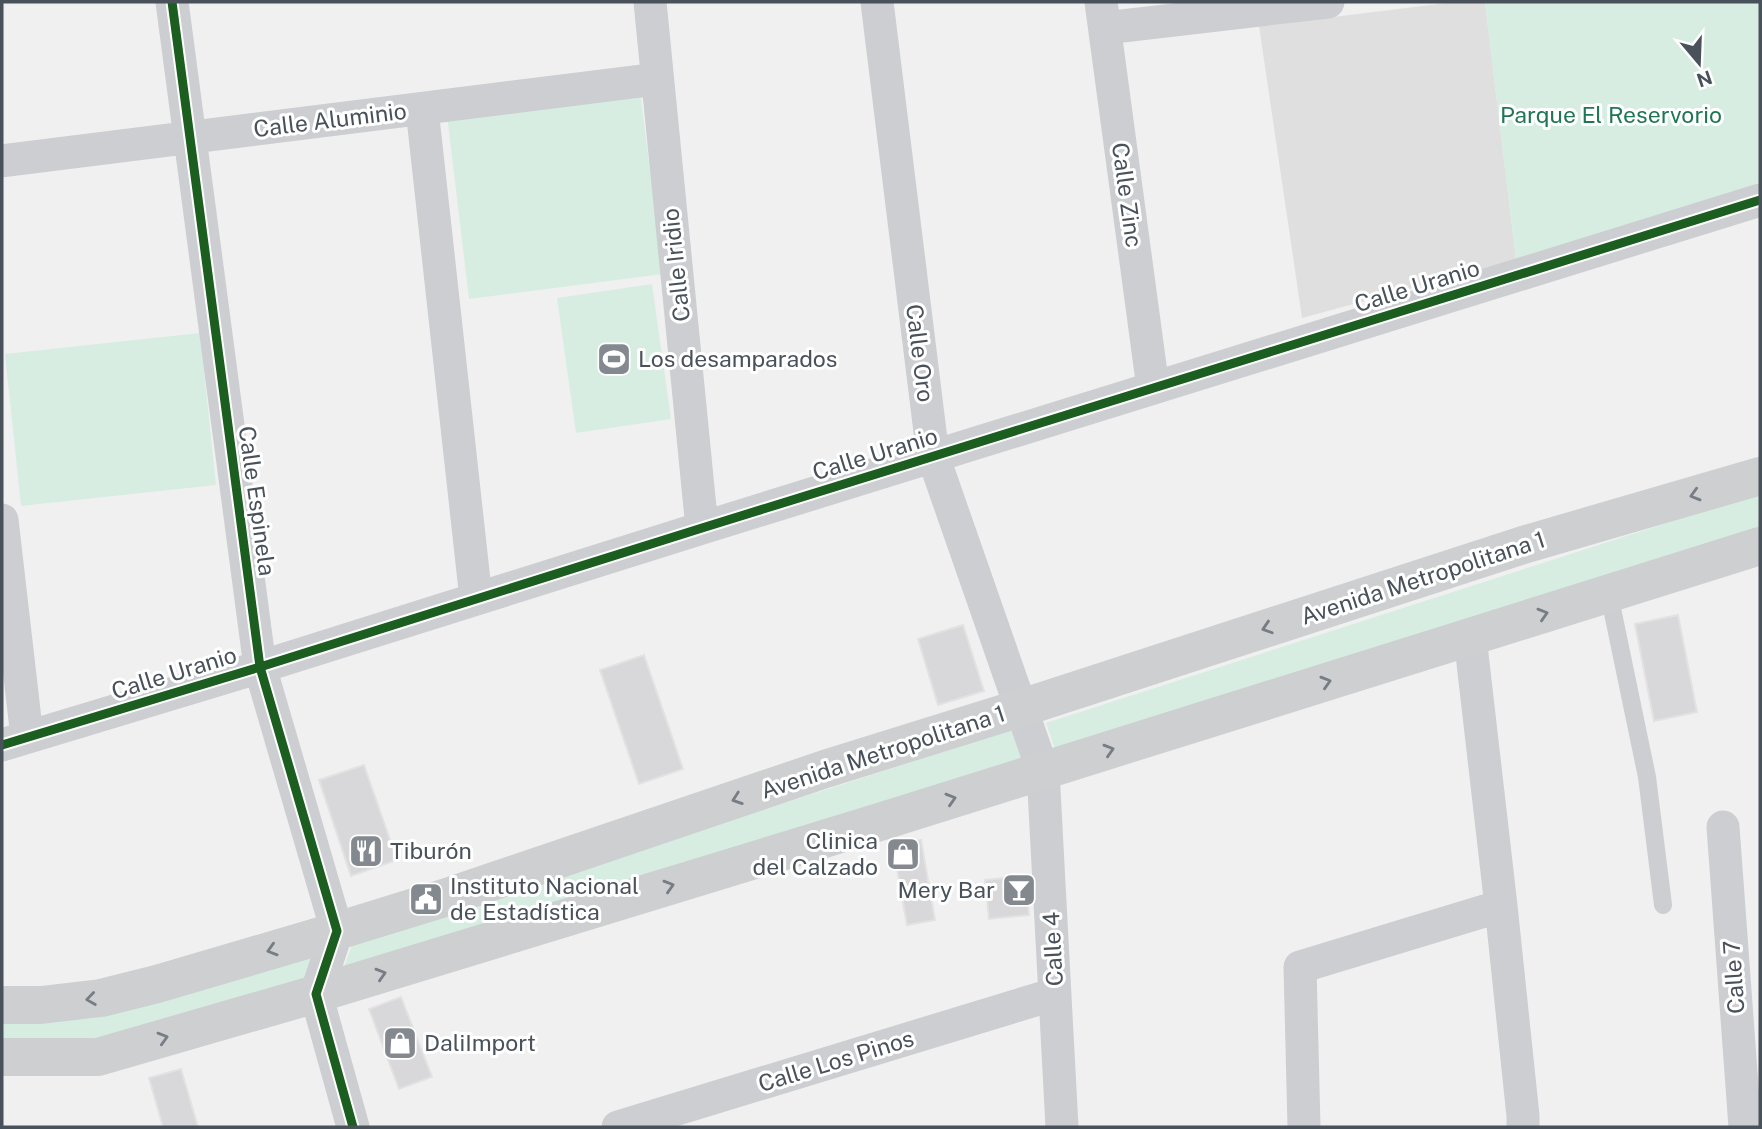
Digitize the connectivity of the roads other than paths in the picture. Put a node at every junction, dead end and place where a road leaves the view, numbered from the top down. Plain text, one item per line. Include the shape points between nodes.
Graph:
1 (172, 2) edge
2 (650, 2) edge
3 (877, 2) edge
4 (1328, 2) edge
5 (1103, 15) edge
6 (657, 79) junction
7 (422, 108) junction
8 (189, 138) junction
9 (2, 161) edge
10 (1760, 200) edge
11 (1153, 388) junction
12 (933, 456) junction
13 (1760, 476) edge
14 (2, 520) edge
15 (702, 528) junction
16 (1760, 547) edge
17 (1609, 594) junction
18 (476, 599) junction
19 (1470, 637) junction
20 (260, 667) junction
21 (1021, 708) junction
22 (14, 741) edge
23 (1043, 771) junction
24 (1723, 827) dead end
25 (1663, 905) dead end
26 (1501, 906) junction
27 (337, 931) junction
28 (316, 994) junction
29 (1055, 994) junction
30 (2, 1006) edge
31 (2, 1057) edge
32 (353, 1127) edge
33 (618, 1127) edge
34 (1062, 1127) edge
35 (1304, 1127) edge
36 (1522, 1127) edge
37 (1745, 1127) edge

1 - 8 street, Calle Espinela
2 - 6 street, Calle Iridio
3 - 12 street, Calle Oro
4 - 5 street
5 - 11 street, Calle Zinc
6 - 7 street, Calle Aluminio
6 - 15 street, Calle Iridio
7 - 8 street, Calle Aluminio
7 - 18 street
8 - 9 street, Calle Aluminio
8 - 20 street, Calle Espinela
10 - 11 street, Calle Uranio
11 - 12 street, Calle Uranio
12 - 15 street, Calle Uranio
12 - 21 street, Calle Oro
13 -> 21 main road, Avenida Metropolitana 1 via 1523,545
14 - 22 street
15 - 18 street, Calle Uranio
16 - 17 main road
19 -> 17 main road
17 - 25 lane via 1647,777
18 - 20 street, Calle Uranio
23 -> 19 main road
19 - 26 street
20 - 22 street, Calle Uranio
20 - 27 street, Calle Espinela
21 - 23 street, Calle Oro
21 -> 27 main road, Avenida Metropolitana 1
28 -> 23 main road
23 - 29 street, Calle 4
24 - 37 street, Calle 7
26 - 35 street via 1300,967
26 - 36 street
27 - 28 street
27 -> 30 main road, Avenida Metropolitana 1 via 101,998
31 -> 28 main road via 98,1057
28 - 32 street
29 - 33 street, Calle Los Pinos
29 - 34 street, Calle 4

